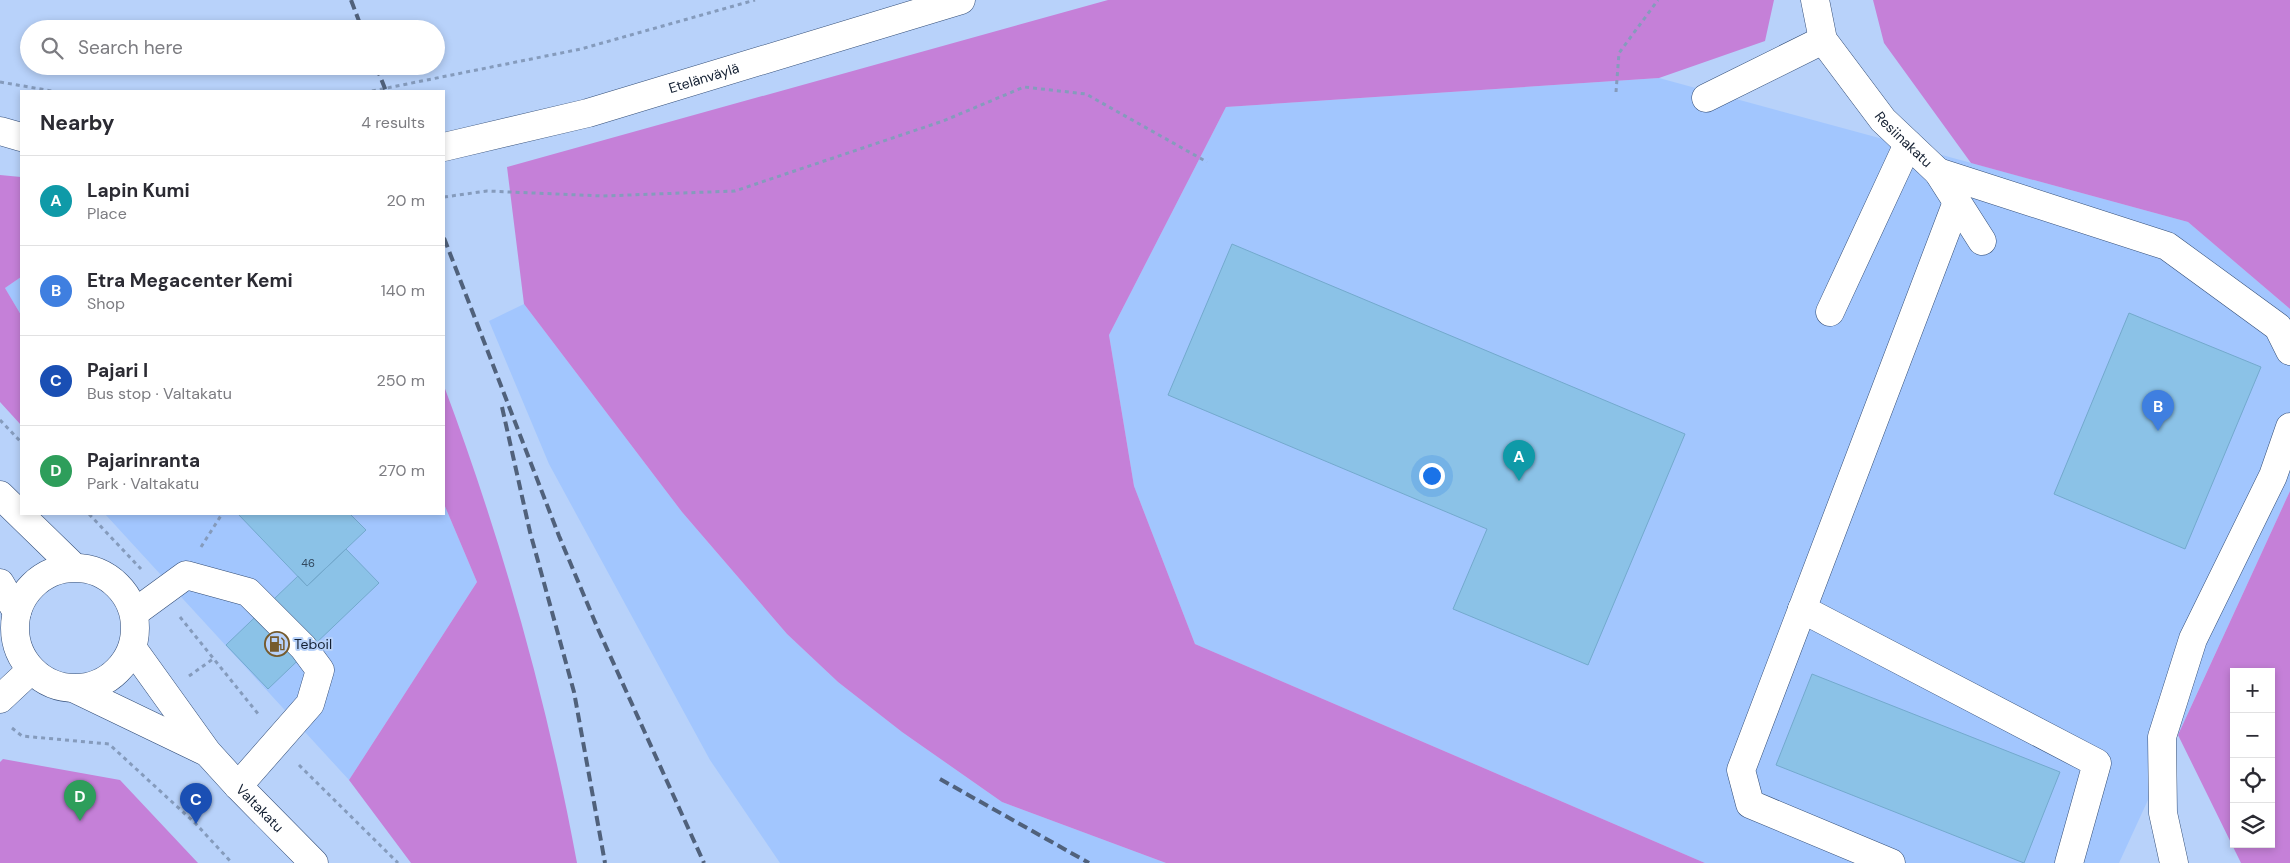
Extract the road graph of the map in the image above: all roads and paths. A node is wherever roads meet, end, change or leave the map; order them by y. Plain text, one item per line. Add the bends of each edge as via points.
1 (755, 0) edge
2 (961, 0) edge
3 (1658, 0) edge
4 (1815, 0) edge
5 (1823, 40) junction
6 (0, 82) edge
7 (46, 90) edge
8 (377, 90) edge
9 (1616, 92) dead end
10 (1706, 98) dead end
11 (0, 131) edge
12 (20, 137) edge
13 (20, 144) edge
14 (1908, 144) junction
15 (0, 145) edge
16 (445, 147) edge
17 (1207, 162) dead end
18 (1938, 172) junction
19 (445, 196) edge
20 (1957, 202) junction
21 (1982, 241) dead end
22 (1830, 312) dead end
23 (2290, 351) edge
24 (0, 420) edge
25 (2290, 427) edge
26 (20, 441) edge
27 (0, 495) edge
28 (20, 514) edge
29 (21, 515) edge
30 (90, 515) edge
31 (221, 515) edge
32 (74, 567) junction
33 (186, 575) junction
34 (0, 583) edge
35 (161, 593) junction
36 (1802, 609) junction
37 (17, 612) junction
38 (134, 613) junction
39 (133, 649) junction
40 (31, 670) junction
41 (77, 690) junction
42 (0, 699) edge
43 (22, 736) dead end
44 (278, 740) junction
45 (207, 752) junction
46 (238, 786) junction
47 (232, 863) edge
48 (314, 863) edge
49 (398, 863) edge
50 (1891, 863) edge
51 (2069, 863) edge
52 (2174, 863) edge

1 - 8 path via 581,49
2 - 16 main road, Etelänväylä via 588,113
3 - 9 path via 1619,53
4 - 5 main road, Resiinakatu
5 - 10 main road
5 - 14 main road, Resiinakatu via 1883,120
6 - 7 path
11 - 12 main road
13 - 15 main road
14 - 18 main road, Resiinakatu
14 - 22 main road
17 - 19 path via 1086,94 1024,88 944,121 735,191 603,196 487,191
18 - 20 main road, Resiinakatu
18 - 23 main road via 2167,246 2278,327
20 - 21 main road, Resiinakatu
20 - 36 main road
24 - 26 path
25 - 52 main road via 2273,476 2193,639 2162,737 2163,813
27 - 28 main road
29 - 32 main road
30 - 35 path
31 - 33 path
32 - 37 main road via 49,574 28,589
32 - 38 main road via 94,570 112,580 126,594
33 - 35 main road
33 - 44 main road via 248,592 303,647 320,670 310,704
34 - 37 main road
35 - 38 main road
35 - 44 path
36 - 50 main road via 1741,770 1750,804
36 - 51 main road via 2097,763
37 - 40 main road via 16,643
38 - 39 main road
39 - 41 main road via 111,678
39 - 45 main road, Valtakatu
40 - 41 main road via 52,684
40 - 42 main road
41 - 45 main road, Valtakatu
43 - 47 path via 109,744 196,824
44 - 46 main road
44 - 49 path
45 - 46 main road, Valtakatu
46 - 48 main road, Valtakatu

